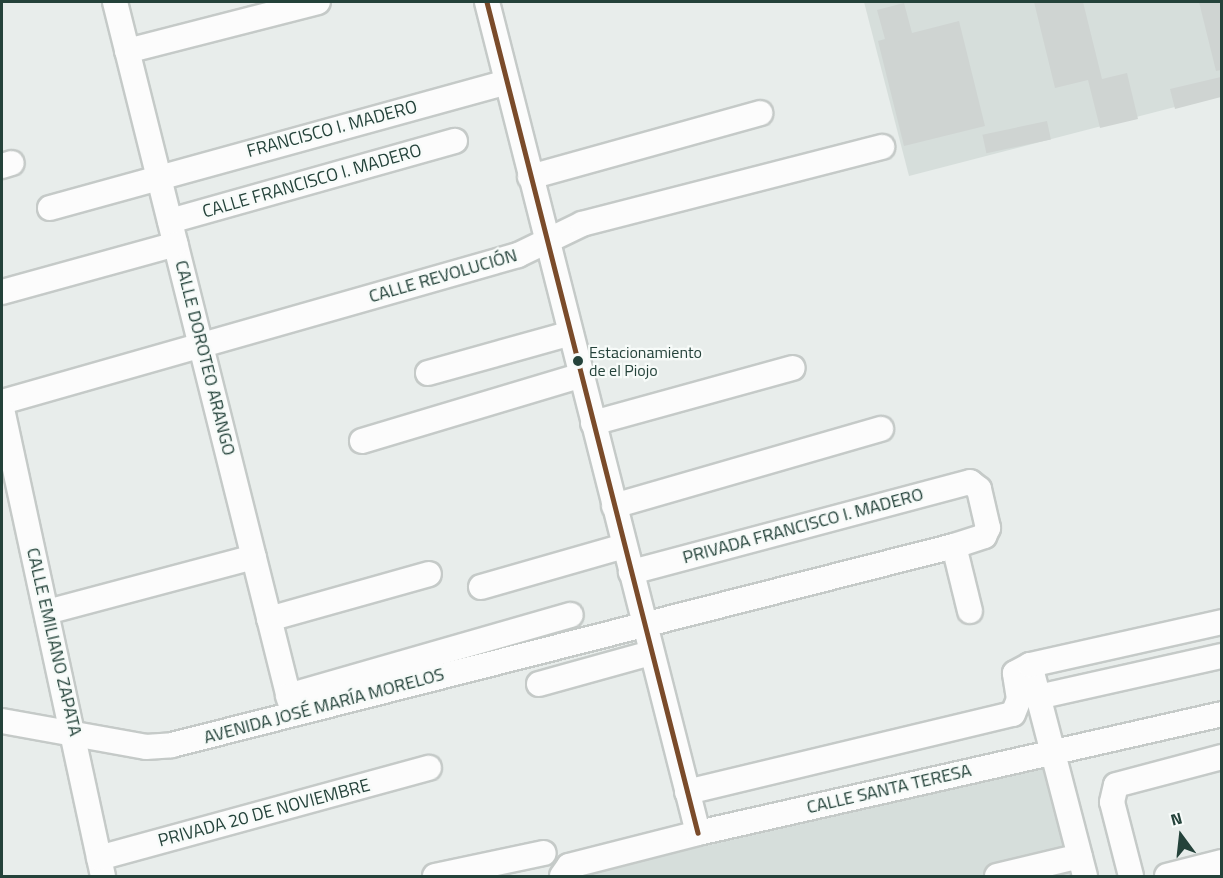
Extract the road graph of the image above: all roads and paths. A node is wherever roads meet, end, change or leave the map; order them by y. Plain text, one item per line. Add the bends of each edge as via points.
1 (115, 2) edge
2 (318, 2) edge
3 (487, 2) edge
4 (127, 51) junction
5 (506, 82) junction
6 (760, 113) dead end
7 (455, 141) dead end
8 (882, 147) dead end
9 (158, 177) junction
10 (530, 177) junction
11 (50, 208) dead end
12 (173, 233) junction
13 (547, 242) junction
14 (2, 292) edge
15 (571, 333) junction
16 (202, 347) junction
17 (793, 368) dead end
18 (428, 373) dead end
19 (582, 375) junction
20 (2, 402) edge
21 (2, 409) edge
22 (593, 423) junction
23 (881, 429) dead end
24 (362, 441) dead end
25 (976, 483) joint
26 (614, 506) junction
27 (624, 546) junction
28 (954, 546) junction
29 (254, 556) junction
30 (631, 572) junction
31 (429, 574) dead end
32 (481, 587) dead end
33 (970, 611) dead end
34 (47, 612) junction
35 (571, 615) dead end
36 (269, 619) junction
37 (1221, 622) edge
38 (644, 623) junction
39 (651, 653) junction
40 (1221, 656) edge
41 (1030, 665) junction
42 (539, 684) dead end
43 (1038, 697) junction
44 (290, 705) junction
45 (1221, 714) edge
46 (2, 721) edge
47 (75, 735) junction
48 (1052, 752) junction
49 (1221, 757) edge
50 (429, 768) dead end
51 (687, 792) junction
52 (698, 833) junction
53 (544, 853) dead end
54 (1221, 862) edge
55 (1083, 866) edge
56 (101, 867) edge
57 (435, 876) edge
58 (562, 876) edge
59 (997, 876) edge
60 (1131, 876) edge
61 (1167, 876) edge

1 - 4 street, CALLE DOROTEO ARANGO
2 - 4 street
3 - 5 street
4 - 9 street, CALLE DOROTEO ARANGO
5 - 9 street, FRANCISCO I. MADERO
5 - 10 street
6 - 10 street
7 - 12 street, CALLE FRANCISCO I. MADERO
8 - 13 street, CALLE REVOLUCIÓN via 582,224
9 - 11 street, FRANCISCO I. MADERO
9 - 12 street, CALLE DOROTEO ARANGO
10 - 13 street
12 - 14 street, CALLE FRANCISCO I. MADERO
12 - 16 street, CALLE DOROTEO ARANGO
13 - 15 street
13 - 16 street, CALLE REVOLUCIÓN via 518,255
15 - 18 street
15 - 19 street
16 - 20 street, CALLE REVOLUCIÓN
16 - 29 street, CALLE DOROTEO ARANGO
17 - 22 street
19 - 22 street
19 - 24 street
21 - 34 street, CALLE EMILIANO ZAPATA
22 - 26 street
23 - 26 street
25 - 28 street, AVENIDA JOSÉ MARÍA MORELOS via 988,533
25 - 30 street, PRIVADA FRANCISCO I. MADERO
26 - 27 street
27 - 30 street
27 - 32 street
28 - 33 street
28 - 38 street, AVENIDA JOSÉ MARÍA MORELOS
29 - 34 street
29 - 36 street, CALLE DOROTEO ARANGO
30 - 38 street
31 - 36 street
34 - 47 street, CALLE EMILIANO ZAPATA
35 - 44 street
36 - 44 street, CALLE DOROTEO ARANGO
37 - 41 street
38 - 39 street
38 - 44 street, AVENIDA JOSÉ MARÍA MORELOS
39 - 42 street
39 - 51 street
40 - 43 street
41 - 43 street
41 - 51 street via 1015,673 1020,699 1013,714
43 - 48 street
44 - 47 street, AVENIDA JOSÉ MARÍA MORELOS via 158,748
45 - 48 street, CALLE SANTA TERESA
46 - 47 street, AVENIDA JOSÉ MARÍA MORELOS
47 - 56 street, CALLE EMILIANO ZAPATA
48 - 52 street, CALLE SANTA TERESA
48 - 55 street
49 - 60 street via 1116,785 1112,802
50 - 56 street, PRIVADA 20 DE NOVIEMBRE
51 - 52 street
52 - 58 street, CALLE SANTA TERESA via 568,866
53 - 57 street
54 - 61 street
55 - 59 street

